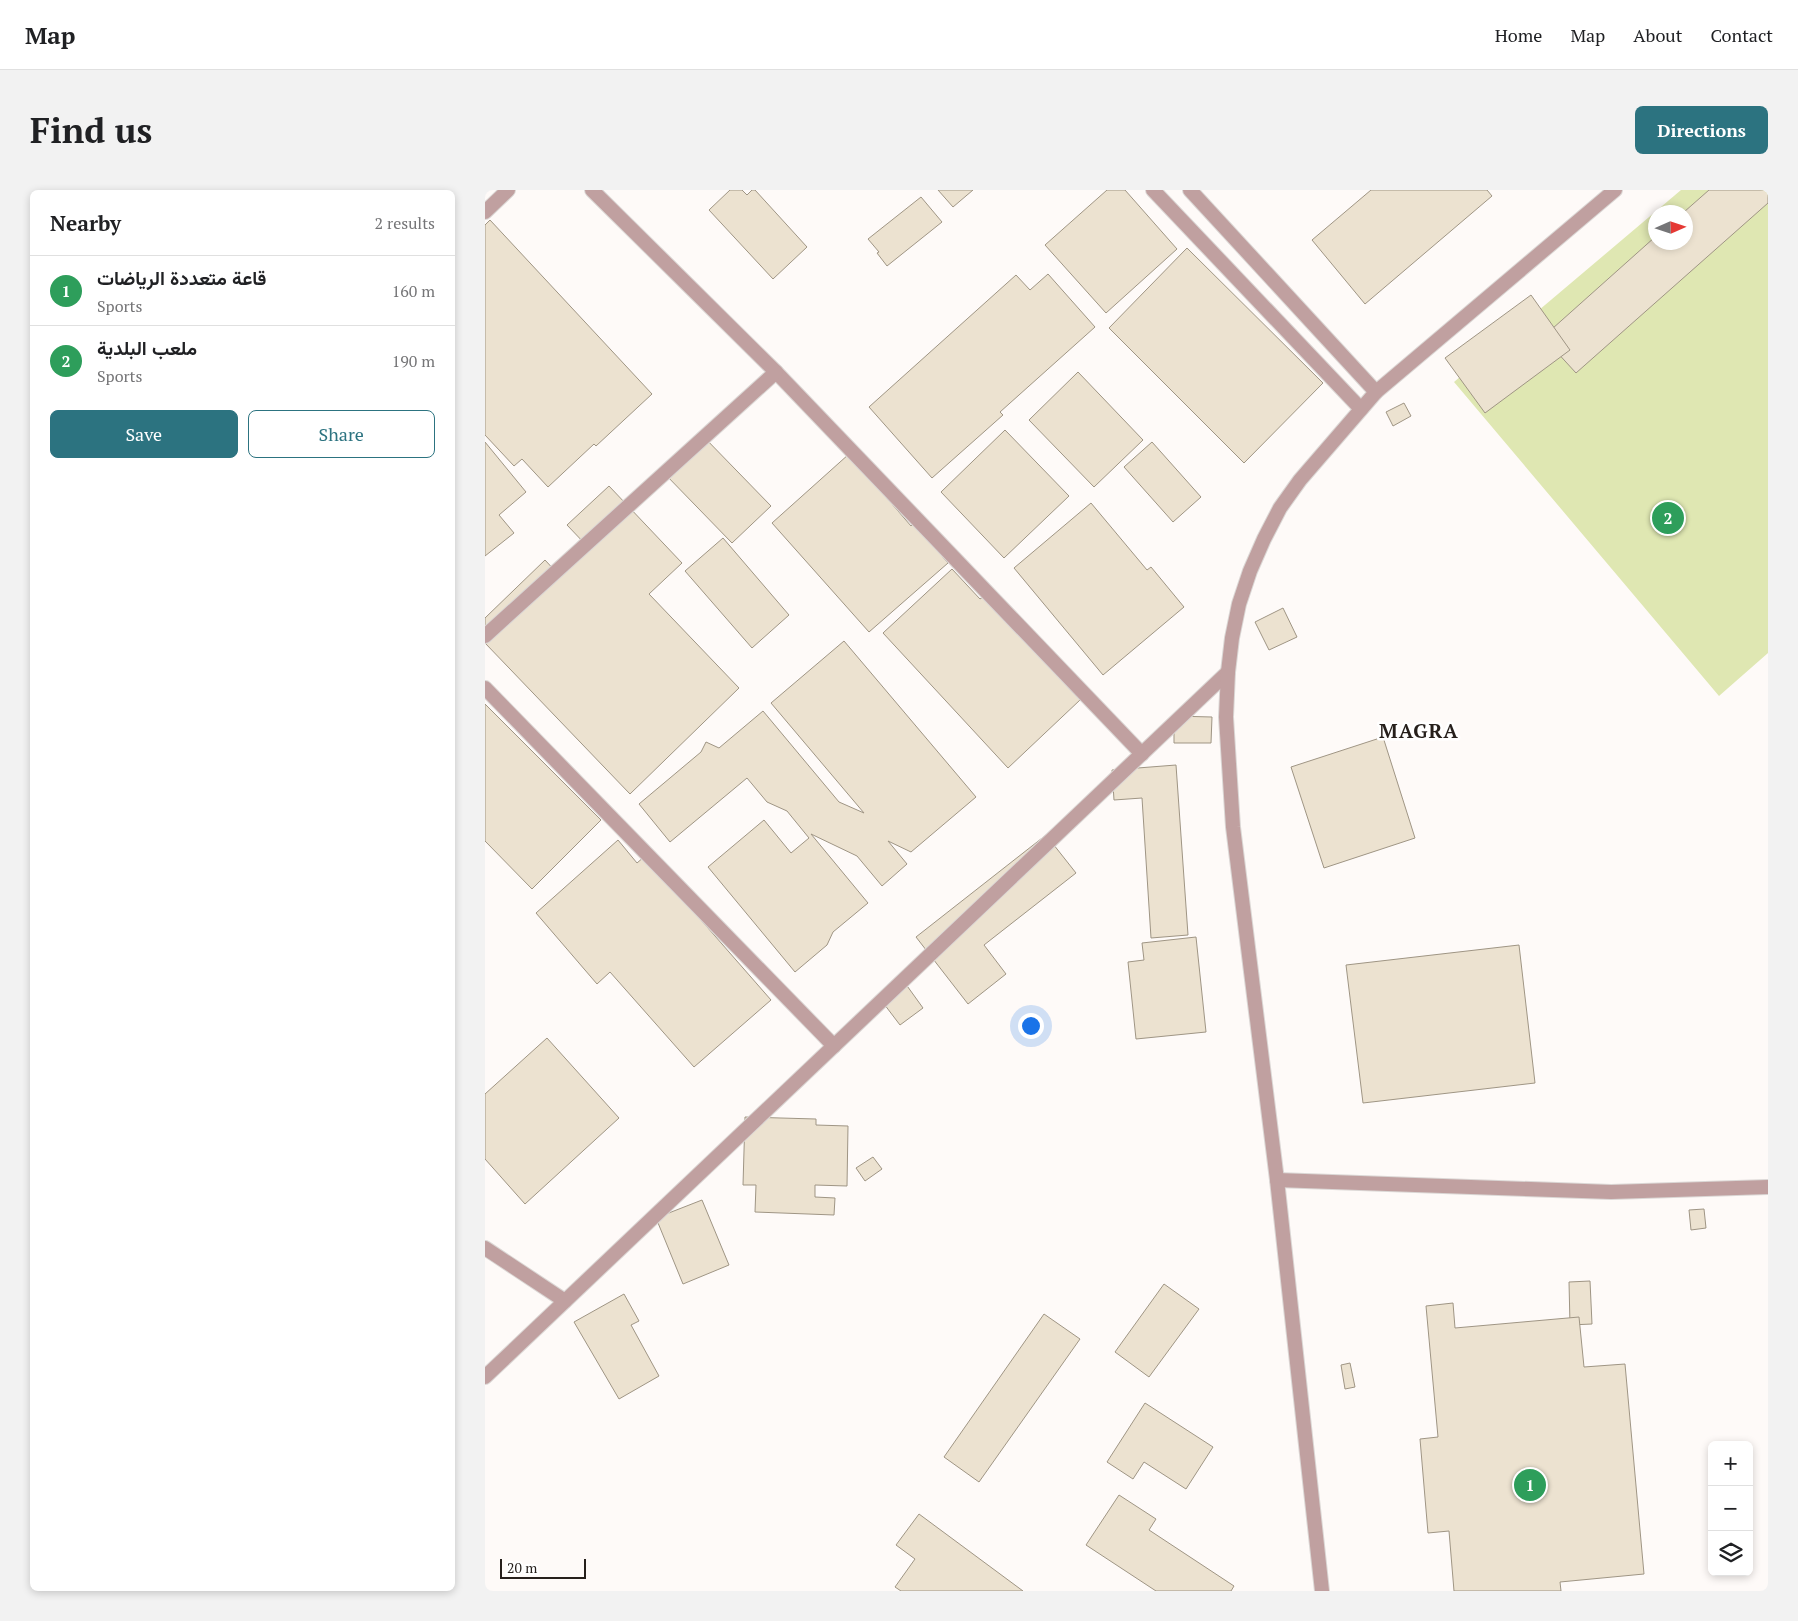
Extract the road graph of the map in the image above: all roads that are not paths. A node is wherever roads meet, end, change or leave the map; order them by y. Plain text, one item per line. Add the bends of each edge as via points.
1 (508, 190) edge
2 (592, 190) edge
3 (1153, 190) edge
4 (1190, 190) edge
5 (1615, 190) edge
6 (485, 212) edge
7 (776, 372) junction
8 (1376, 392) junction
9 (1361, 409) junction
10 (485, 636) edge
11 (1228, 672) junction
12 (485, 688) edge
13 (1142, 754) junction
14 (834, 1046) junction
15 (1277, 1180) junction
16 (1768, 1187) edge
17 (485, 1248) edge
18 (565, 1301) junction
19 (485, 1377) edge
20 (1321, 1591) edge

1 - 6 street
2 - 7 street
3 - 9 street
4 - 8 street
5 - 8 street
7 - 10 street
7 - 13 street
8 - 9 street
9 - 11 street via 1300,480 1264,539 1239,604
11 - 13 street
11 - 15 street via 1226,717 1233,827
12 - 14 street
13 - 14 street
14 - 18 street
15 - 16 street via 1611,1192
15 - 20 street
17 - 18 street
18 - 19 street

